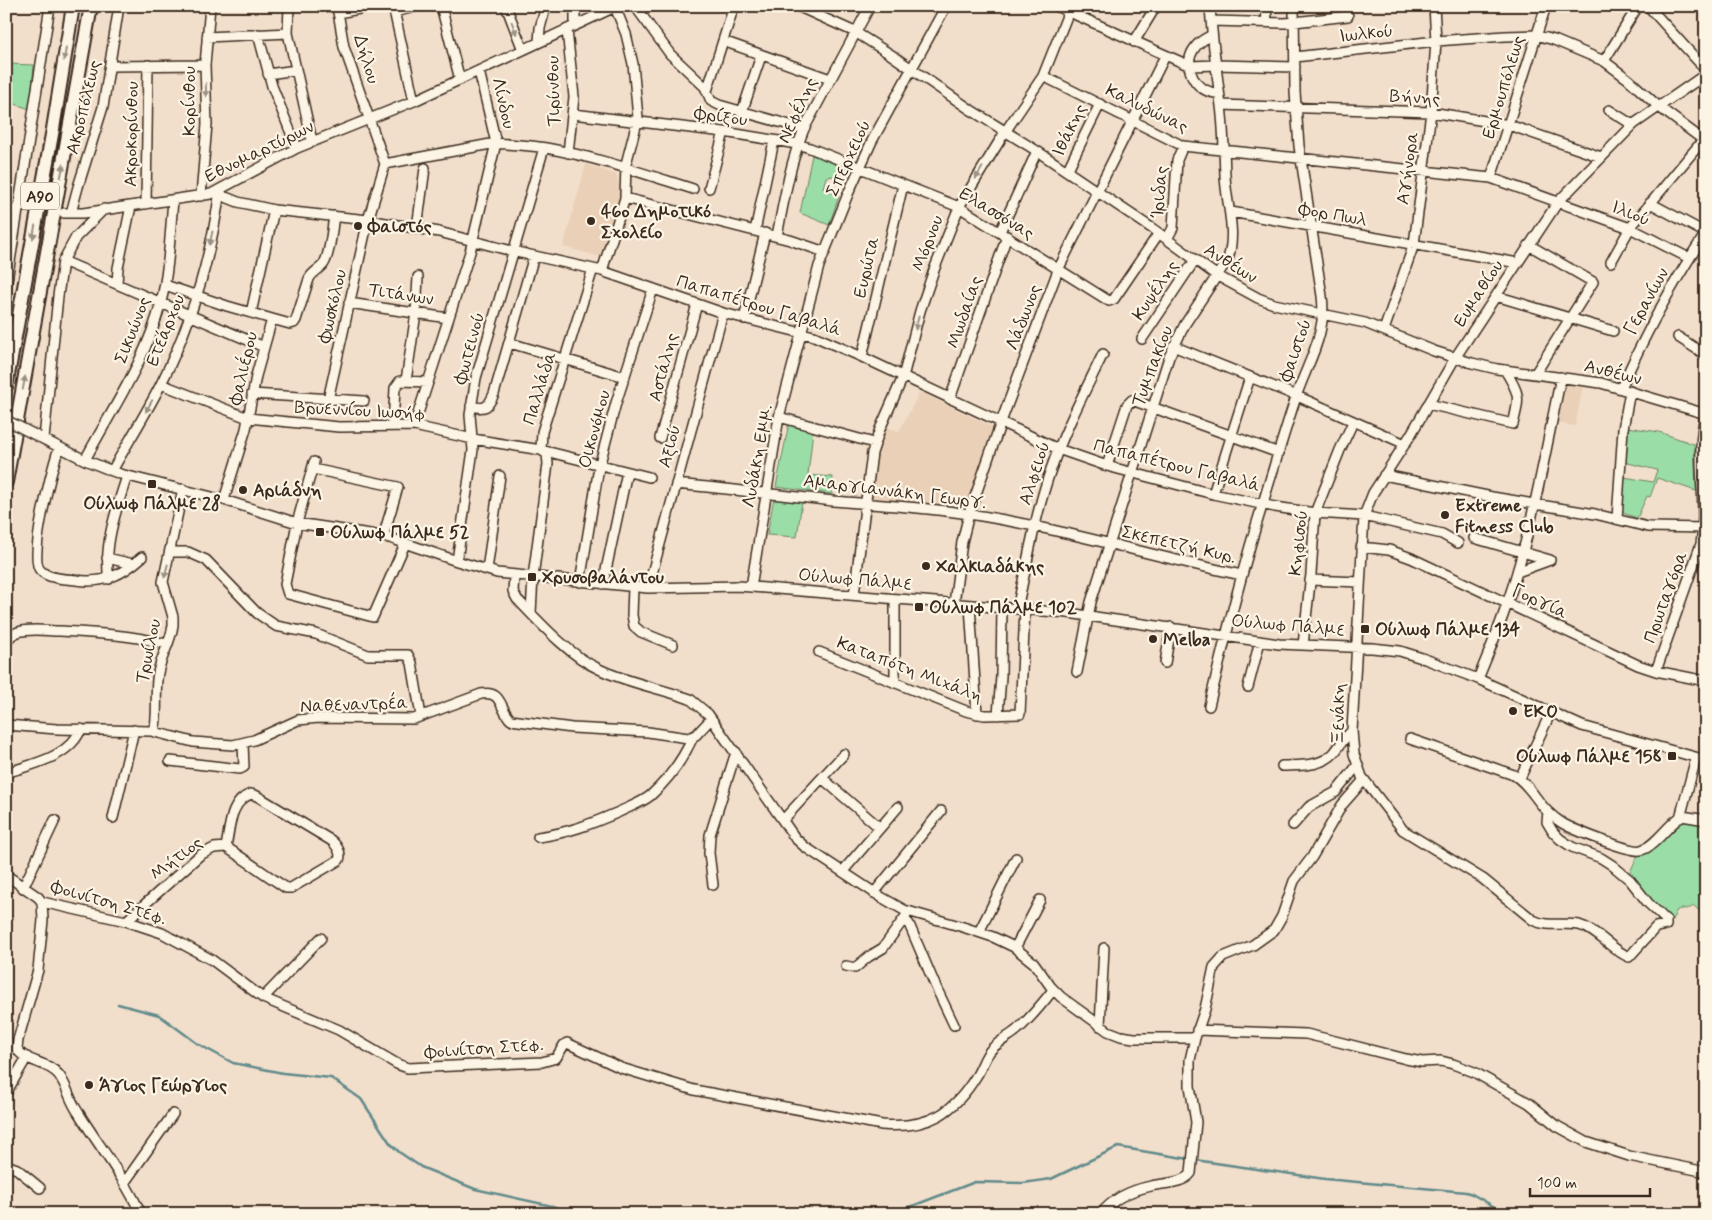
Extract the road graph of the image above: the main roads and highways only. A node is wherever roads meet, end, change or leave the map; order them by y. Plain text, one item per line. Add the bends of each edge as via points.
1 (73, 6) edge
2 (91, 6) edge
3 (6, 386) edge
4 (6, 482) edge

1 -> 3 highway, Α90
4 -> 2 highway, Α90

